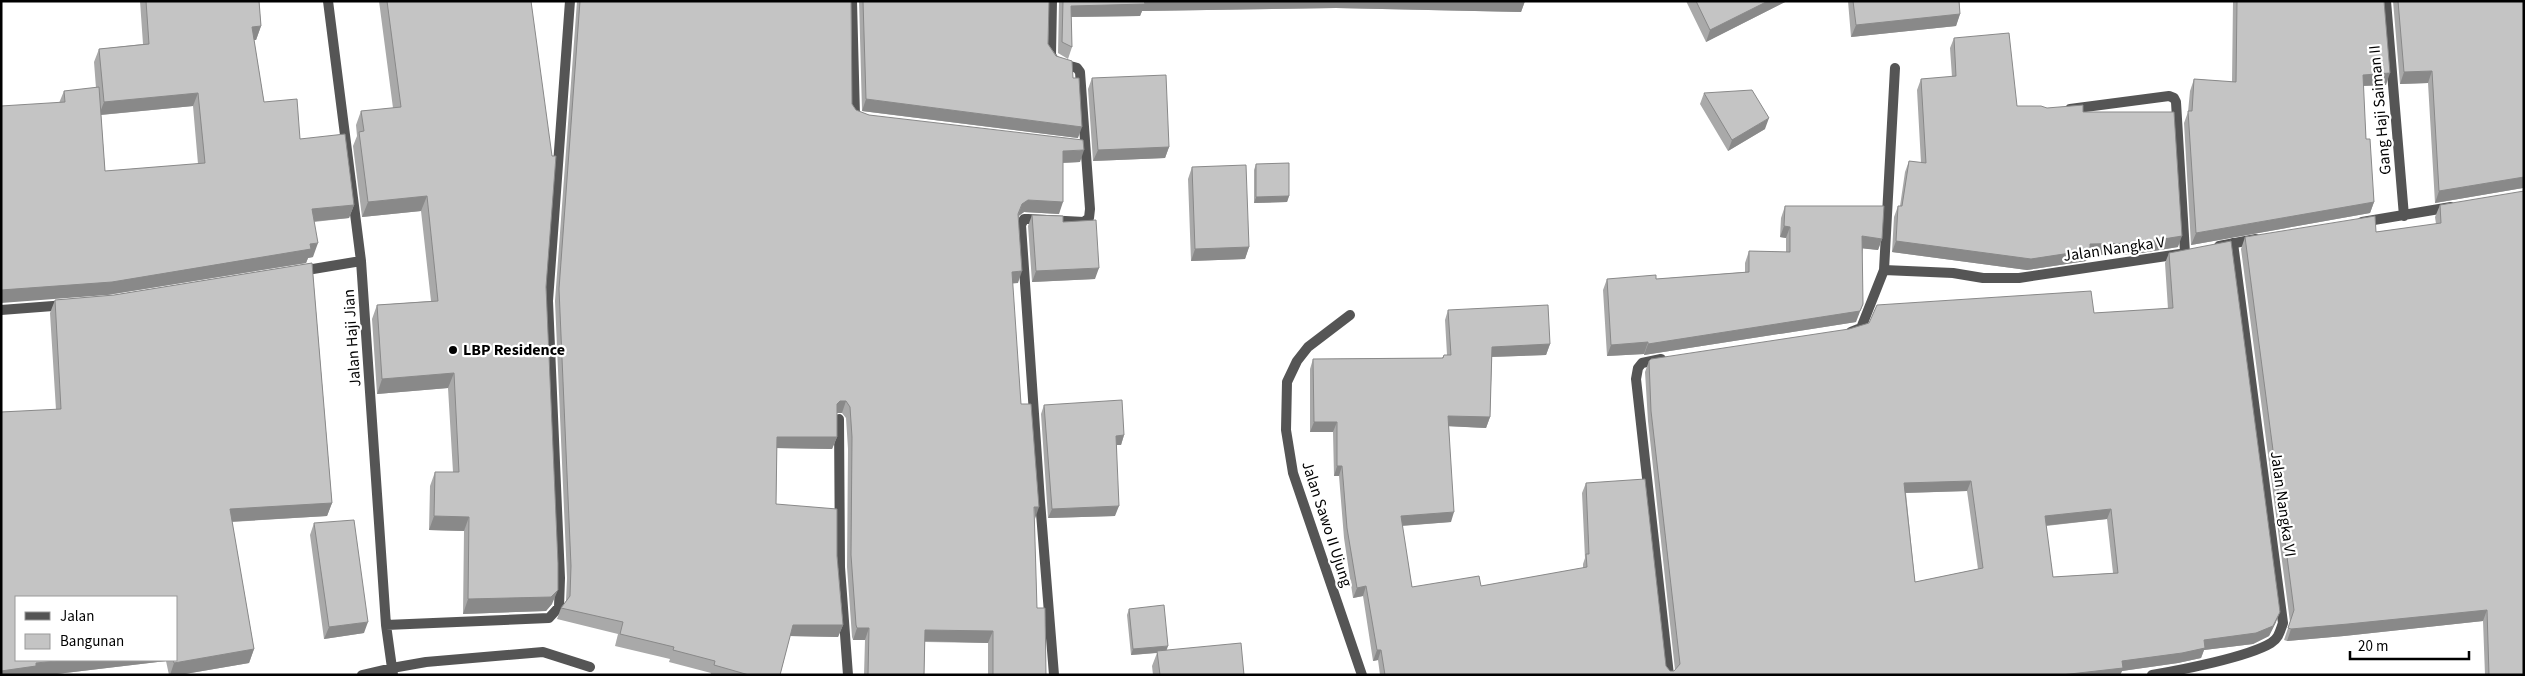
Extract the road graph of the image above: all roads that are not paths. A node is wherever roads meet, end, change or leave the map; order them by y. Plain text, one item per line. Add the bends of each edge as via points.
1 (328, 1) edge
2 (570, 1) edge
3 (852, 1) edge
4 (1052, 1) edge
5 (2386, 1) edge
6 (1895, 68) dead end
7 (2062, 110) edge
8 (866, 120) edge
9 (2459, 206) edge
10 (2404, 216) junction
11 (2347, 225) edge
12 (2271, 237) edge
13 (2233, 243) junction
14 (2195, 251) junction
15 (361, 261) junction
16 (1884, 270) junction
17 (293, 272) edge
18 (79, 304) edge
19 (1, 310) edge
20 (1350, 315) dead end
21 (1843, 333) edge
22 (1668, 358) edge
23 (839, 419) edge
24 (386, 626) junction
25 (590, 668) dead end
26 (392, 671) edge
27 (362, 675) edge
28 (848, 675) edge
29 (1054, 675) edge
30 (1362, 675) edge
31 (1669, 675) edge
32 (2152, 675) edge

1 - 15 street, Jalan Haji Jian
2 - 24 street via 548,301 559,606 549,618
3 - 8 street via 855,116
4 - 29 street via 1051,55 1060,65 1077,68 1080,72 1080,146 1090,209 1089,218 1084,222 1028,218 1021,225
5 - 10 street, Gang Haji Saiman II
6 - 16 street
7 - 14 street via 2169,96 2174,98
9 - 10 street
10 - 11 street
12 - 13 street, Jalan Nangka V
13 - 14 street, Jalan Nangka V
13 - 32 street, Jalan Nangka VI via 2283,624 2279,635 2271,642 2245,652
14 - 16 street, Jalan Nangka V via 2019,278
15 - 17 street
15 - 24 street, Jalan Haji Jian
16 - 21 street via 1861,328
18 - 19 street
20 - 30 street, Jalan Sawo II Ujung via 1308,347 1297,361 1287,382 1286,430 1293,473
22 - 31 street via 1642,364 1636,379
23 - 28 street via 840,568
24 - 26 street, Jalan Haji Jian
25 - 26 street via 542,652 426,662
26 - 27 street

